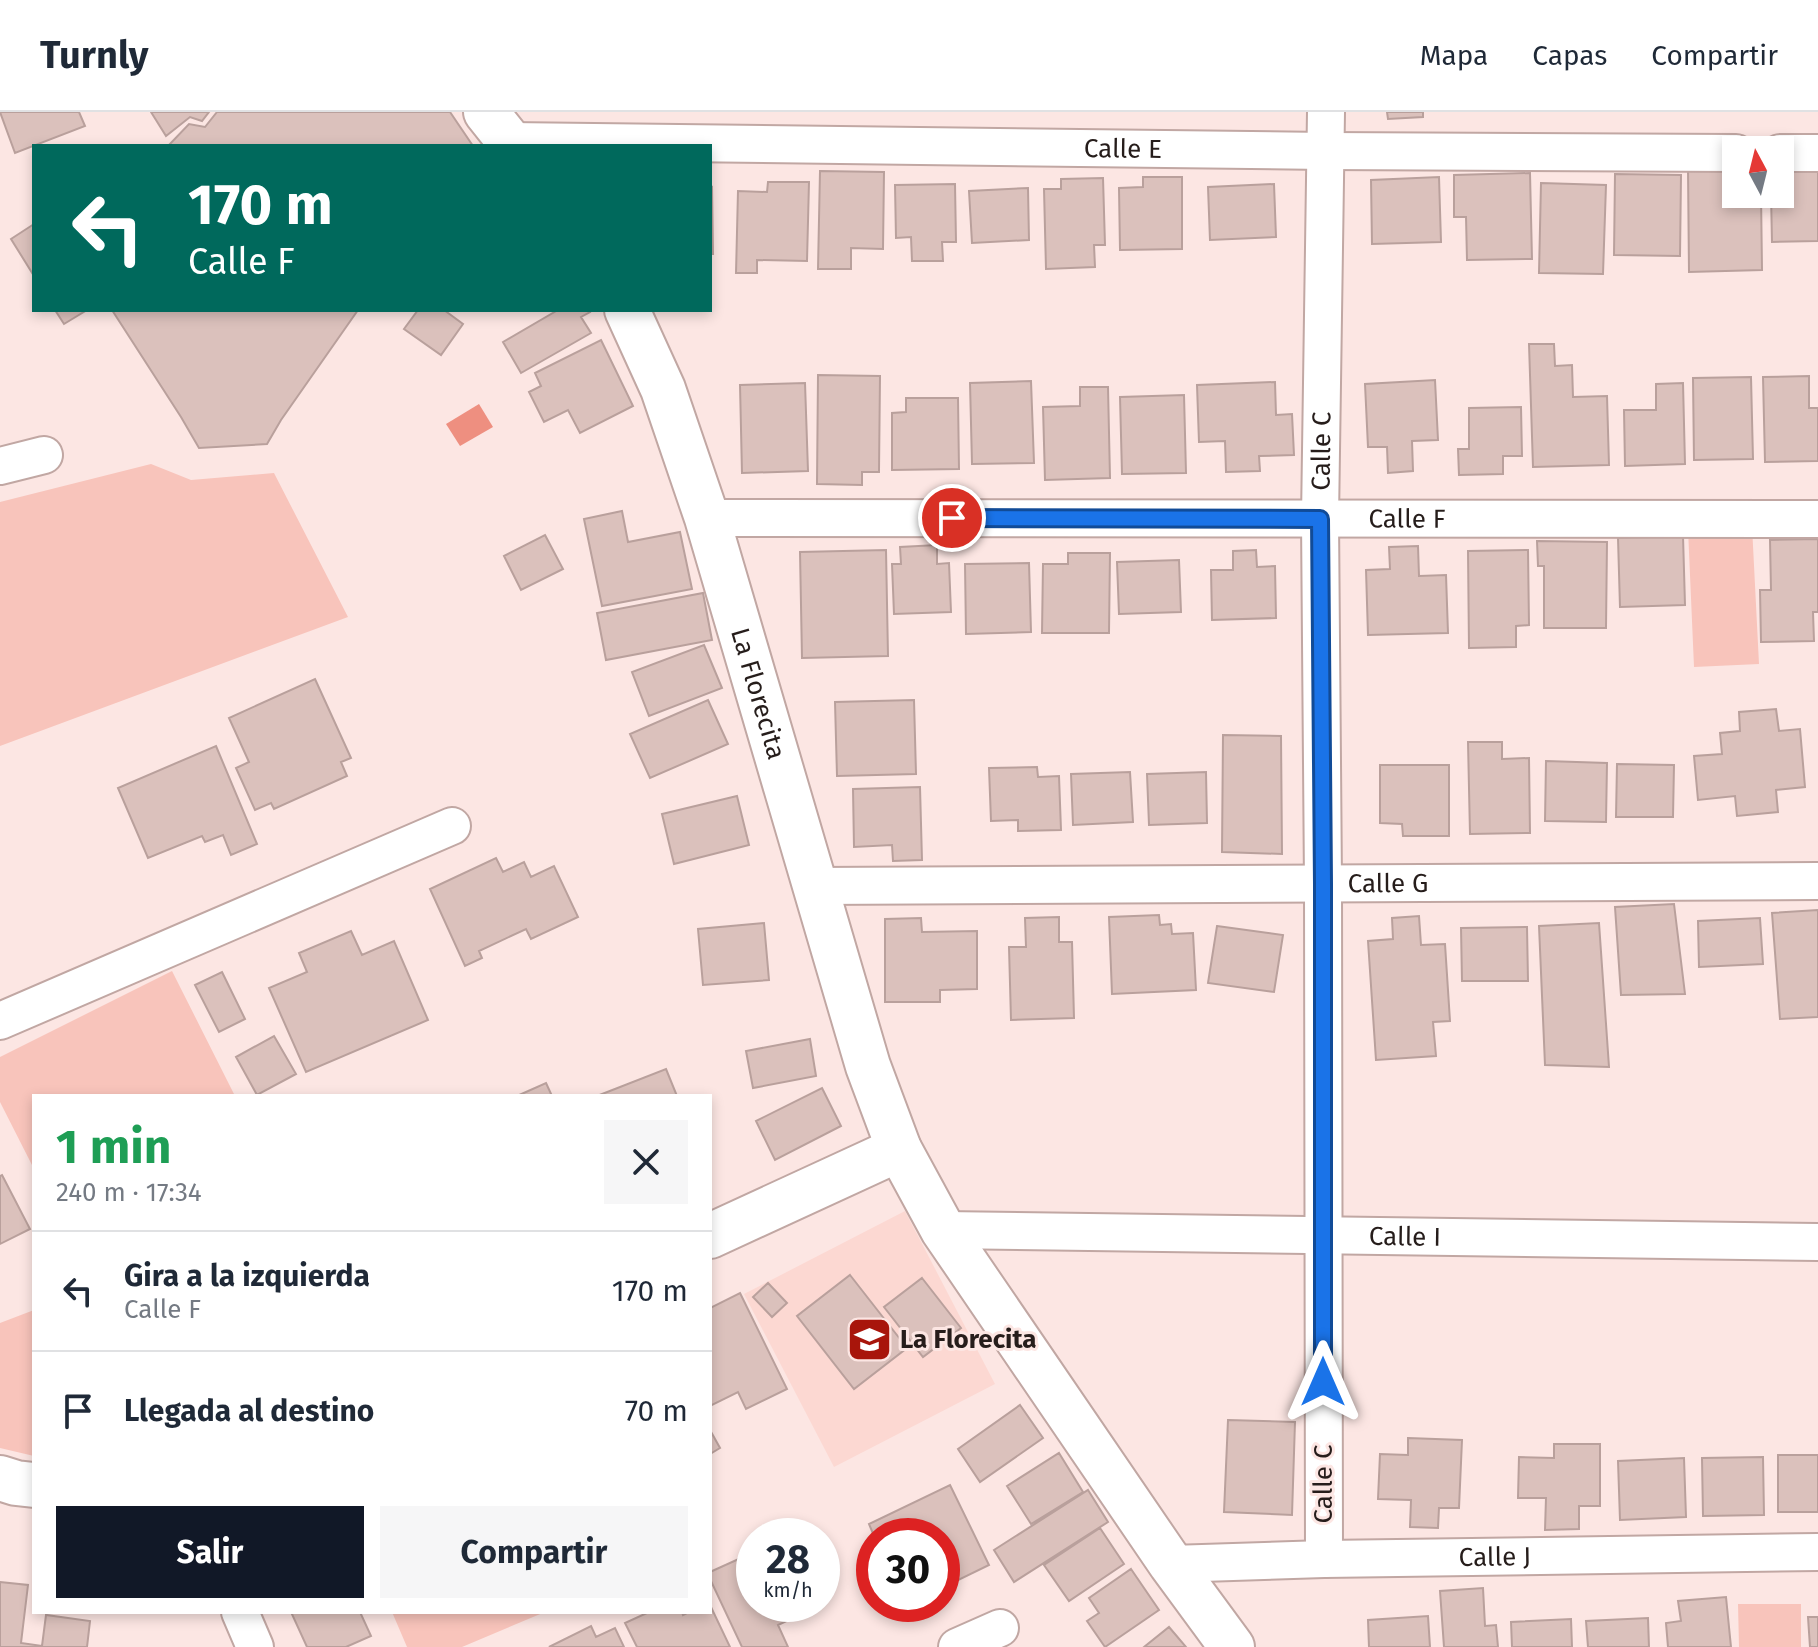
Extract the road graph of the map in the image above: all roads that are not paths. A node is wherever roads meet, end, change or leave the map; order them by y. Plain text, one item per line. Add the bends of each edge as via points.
1 (1326, 112) edge
2 (503, 133) edge
3 (1326, 151) junction
4 (1722, 153) edge
5 (1794, 153) edge
6 (1818, 153) edge
7 (628, 312) edge
8 (44, 455) dead end
9 (0, 466) edge
10 (707, 518) junction
11 (1320, 519) junction
12 (1818, 519) edge
13 (452, 826) dead end
14 (1818, 881) edge
15 (1323, 884) junction
16 (814, 886) junction
17 (0, 1021) edge
18 (899, 1149) junction
19 (943, 1230) junction
20 (712, 1235) edge
21 (1322, 1235) junction
22 (1818, 1242) edge
23 (0, 1478) edge
24 (32, 1485) edge
25 (1818, 1552) edge
26 (1324, 1559) junction
27 (1171, 1564) junction
28 (241, 1614) edge
29 (1000, 1628) dead end
30 (255, 1647) edge
31 (957, 1647) edge
32 (1232, 1647) edge

1 - 3 street, Calle C
2 - 3 street, Calle E
3 - 4 street, Calle E
3 - 11 street, Calle C
5 - 6 street
7 - 10 main road, La Florecita via 663,389
8 - 9 street
10 - 11 street, Calle F
10 - 16 main road, La Florecita
11 - 12 street, Calle F
11 - 15 street, Calle C
13 - 17 street
14 - 15 street, Calle G
15 - 16 street, Calle G
15 - 21 street, Calle C
16 - 18 main road, La Florecita
18 - 19 main road, La Florecita
18 - 20 main road
19 - 21 street, Calle I
19 - 27 main road, La Florecita
21 - 22 street, Calle I
21 - 26 street, Calle C
23 - 24 main road
25 - 26 street, Calle J
26 - 27 street, Calle J
27 - 32 main road, La Florecita
28 - 30 street
29 - 31 street

